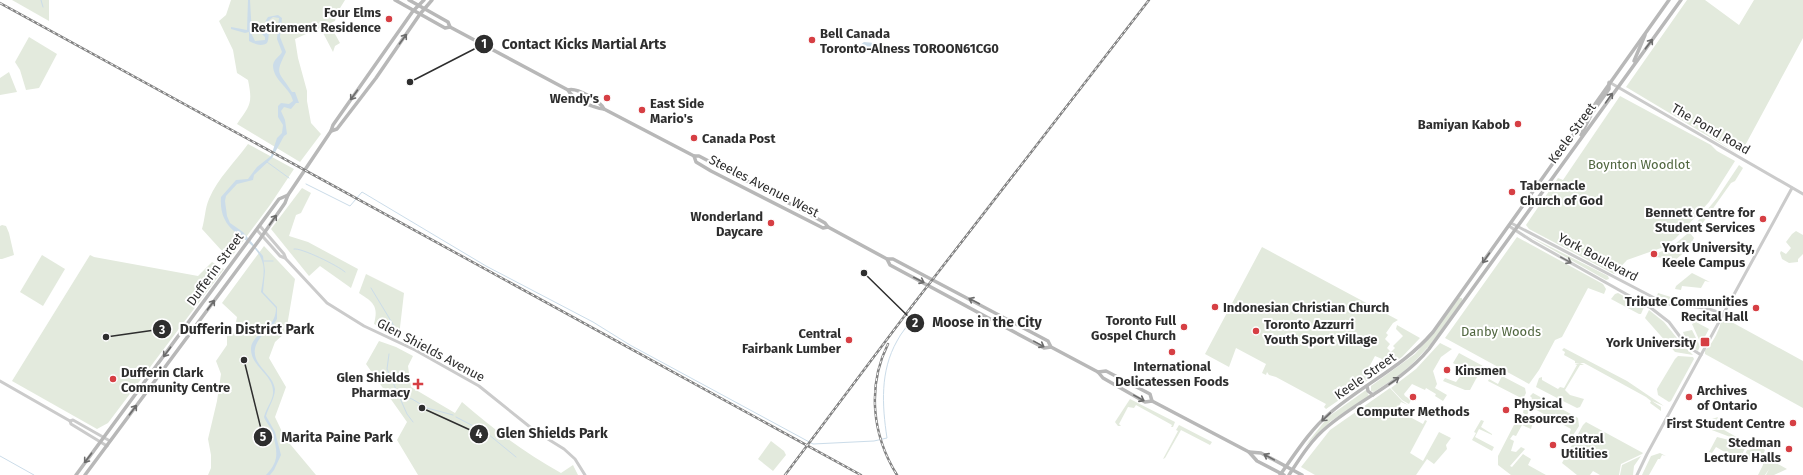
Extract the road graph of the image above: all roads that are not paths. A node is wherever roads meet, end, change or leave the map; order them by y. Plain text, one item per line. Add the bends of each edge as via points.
1 (395, 0) edge
2 (408, 0) edge
3 (424, 0) edge
4 (432, 0) edge
5 (1669, 0) edge
6 (1681, 0) edge
7 (418, 6) junction
8 (424, 9) junction
9 (413, 11) junction
10 (420, 14) junction
11 (450, 27) junction
12 (1647, 30) junction
13 (1609, 82) junction
14 (1617, 87) junction
15 (568, 90) junction
16 (604, 109) junction
17 (331, 132) junction
18 (1576, 145) junction
19 (694, 156) junction
20 (715, 164) junction
21 (712, 171) junction
22 (1792, 188) junction
23 (288, 194) junction
24 (1803, 194) edge
25 (1510, 224) junction
26 (260, 226) junction
27 (1517, 226) junction
28 (828, 227) junction
29 (257, 230) junction
30 (1514, 230) junction
31 (265, 232) junction
32 (262, 236) junction
33 (286, 259) junction
34 (887, 259) junction
35 (1460, 294) junction
36 (1466, 298) junction
37 (1723, 315) junction
38 (1051, 347) junction
39 (1701, 355) junction
40 (1098, 372) junction
41 (0, 381) edge
42 (1367, 386) junction
43 (1373, 395) junction
44 (1152, 401) junction
45 (70, 420) junction
46 (104, 437) junction
47 (110, 441) junction
48 (101, 442) junction
49 (107, 446) junction
50 (1249, 452) junction
51 (1286, 466) junction
52 (1292, 470) junction
53 (76, 475) edge
54 (85, 475) edge
55 (585, 475) edge
56 (1282, 475) edge
57 (1288, 475) edge
58 (1302, 475) edge
59 (1637, 475) edge

1 - 9 main road, Steeles Avenue West
2 - 7 main road, Steeles Avenue West
3 - 7 main road, Dufferin Street
4 - 8 main road, Dufferin Street
5 - 12 main road, Keele Street
14 -> 6 main road, Keele Street
7 - 8 main road, Steeles Avenue West
7 - 9 main road, Dufferin Street
8 - 10 main road, Dufferin Street
8 - 11 main road, Steeles Avenue West via 448,22
9 - 10 main road, Steeles Avenue West
9 -> 17 main road, Dufferin Street via 333,124
10 - 11 main road, Steeles Avenue West via 445,28
17 -> 10 main road, Dufferin Street via 337,129 376,78
11 - 15 main road, Steeles Avenue West
12 - 13 main road, Keele Street
12 - 14 main road via 1635,59
13 - 14 street, The Pond Road
13 - 18 main road via 1609,89 1592,113
13 - 25 main road, Keele Street
18 -> 14 main road, Keele Street
14 - 22 street, The Pond Road
15 - 16 main road, Steeles Avenue West via 577,98 598,109
15 - 16 main road, Steeles Avenue West via 575,89 601,103
16 - 19 main road, Steeles Avenue West
17 - 23 main road, Dufferin Street
18 - 27 main road, Keele Street
19 - 20 main road, Steeles Avenue West
19 - 21 main road, Steeles Avenue West via 696,162
20 - 21 main road
20 - 28 main road, Steeles Avenue West via 804,211
21 - 28 main road, Steeles Avenue West via 823,228
22 - 24 street, The Pond Road
22 - 37 street
23 - 26 main road, Dufferin Street via 279,199
31 -> 23 main road, Dufferin Street via 285,204
25 - 27 street, York Boulevard
25 - 30 street, York Boulevard
25 -> 35 main road, Keele Street
26 - 29 main road, Dufferin Street
26 - 31 street, Glen Shields Avenue
27 - 30 main road, Keele Street
27 - 37 street, York Boulevard via 1664,303 1702,307
28 - 34 main road, Steeles Avenue West
29 - 32 street, Glen Shields Avenue
29 -> 46 main road, Dufferin Street
30 - 36 main road, Keele Street
30 -> 39 street, York Boulevard via 1651,308 1669,322 1687,346
31 - 32 main road, Dufferin Street
31 - 33 street, Glen Shields Avenue
32 - 33 street, Glen Shields Avenue
47 -> 32 main road, Dufferin Street
33 - 55 street, Glen Shields Avenue via 327,304 479,386 576,459
38 -> 34 main road, Steeles Avenue West via 1048,341 905,265
34 -> 38 main road, Steeles Avenue West via 890,265 1044,348
35 - 36 main road
35 - 42 main road, Keele Street via 1433,332 1416,350
43 -> 36 main road, Keele Street via 1402,376 1424,355
37 - 39 street
38 - 40 main road, Steeles Avenue West
39 - 59 street
40 -> 44 main road, Steeles Avenue West via 1103,378 1146,402
40 - 44 main road, Steeles Avenue West via 1106,371 1150,394
41 - 45 street
42 - 43 main road
42 -> 51 main road, Keele Street via 1325,417
43 - 52 main road, Keele Street via 1326,428
44 - 50 main road, Steeles Avenue West
45 - 46 street
45 - 48 street via 71,424
46 - 47 street
46 - 48 main road, Dufferin Street
47 - 49 main road, Dufferin Street
48 - 49 street
48 -> 53 main road, Dufferin Street
49 - 54 main road, Dufferin Street
51 -> 50 main road, Steeles Avenue West via 1261,453
50 - 56 main road, Steeles Avenue West via 1257,461
51 - 52 main road, Steeles Avenue West
51 - 56 main road, Keele Street
52 - 57 main road, Keele Street
52 - 58 main road, Steeles Avenue West

